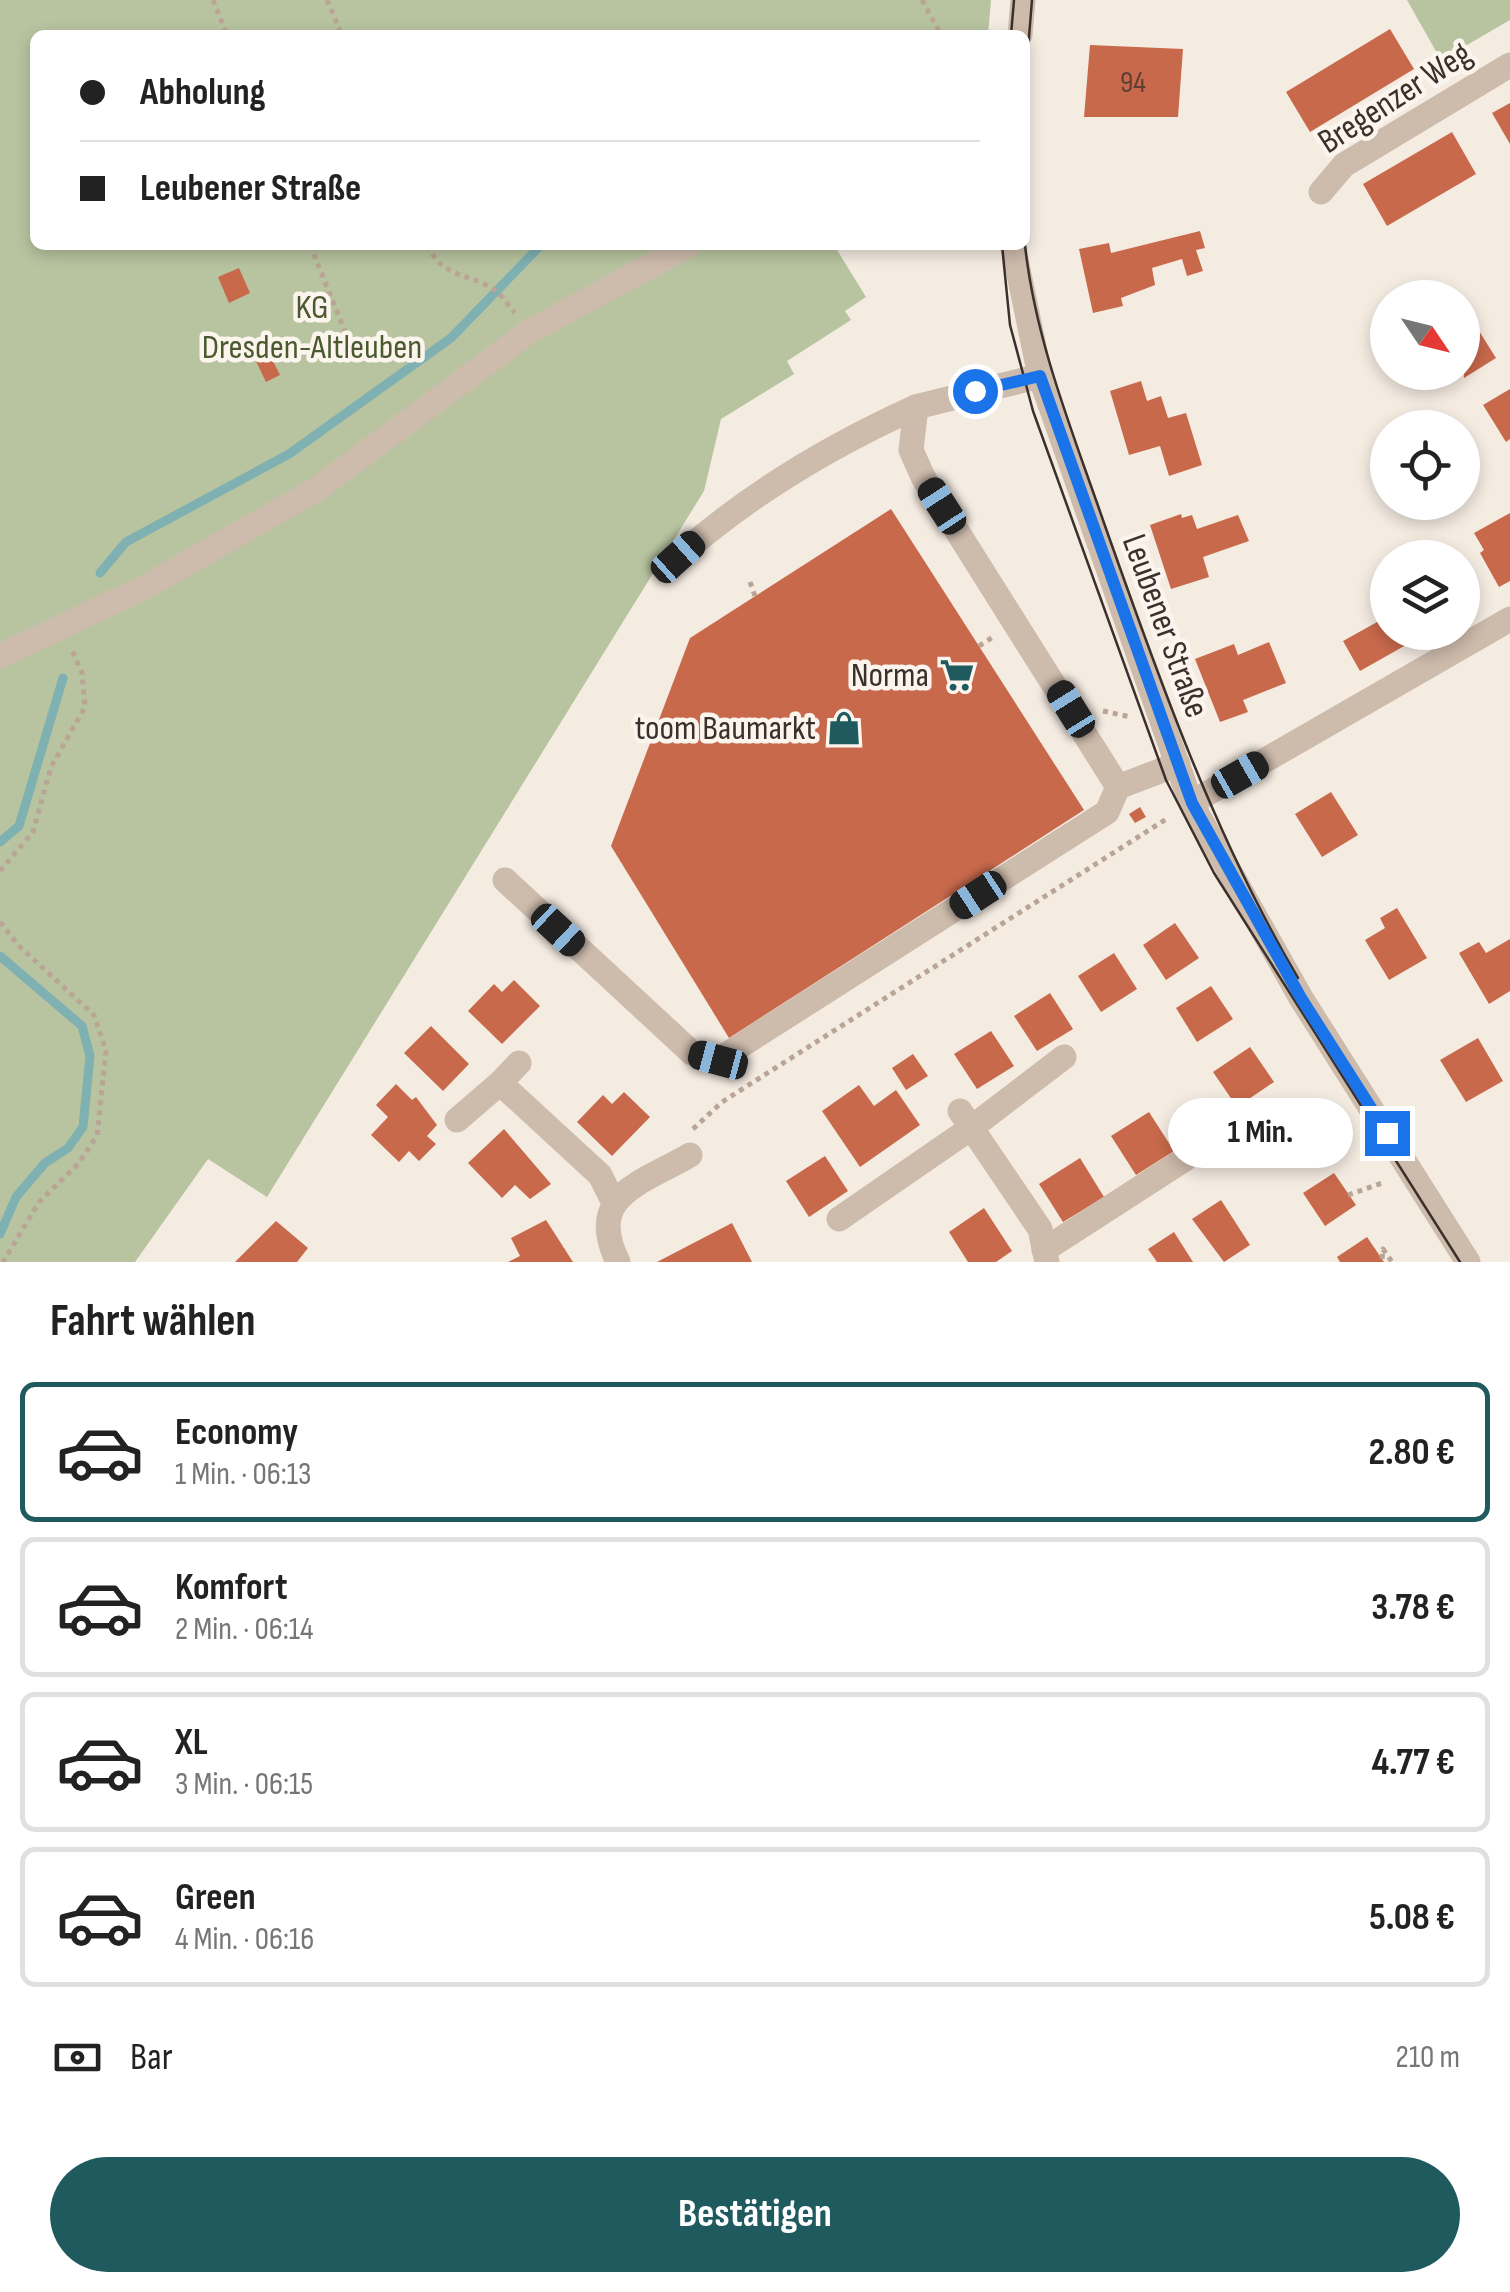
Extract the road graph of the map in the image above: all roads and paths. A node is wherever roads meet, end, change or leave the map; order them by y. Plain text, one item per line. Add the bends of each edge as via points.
1 (212, 0) edge
2 (327, 0) edge
3 (922, 0) edge
4 (1023, 0) edge
5 (224, 30) edge
6 (340, 30) edge
7 (938, 30) edge
8 (1020, 30) edge
9 (1510, 65) edge
10 (1320, 192) dead end
11 (312, 250) edge
12 (433, 250) edge
13 (680, 250) edge
14 (1014, 250) edge
15 (530, 331) junction
16 (350, 346) dead end
17 (1040, 376) junction
18 (916, 407) junction
19 (678, 557) dead end
20 (750, 582) dead end
21 (755, 596) dead end
22 (1510, 619) edge
23 (61, 627) junction
24 (0, 656) edge
25 (1178, 764) junction
26 (1118, 787) junction
27 (1192, 803) junction
28 (0, 871) edge
29 (505, 880) dead end
30 (0, 922) edge
31 (1064, 1058) dead end
32 (519, 1062) dead end
33 (500, 1083) junction
34 (456, 1120) dead end
35 (966, 1120) junction
36 (690, 1155) joint
37 (1185, 1159) dead end
38 (1382, 1184) dead end
39 (1348, 1195) dead end
40 (613, 1201) junction
41 (839, 1219) dead end
42 (1046, 1256) edge
43 (1382, 1259) dead end
44 (1463, 1260) edge
45 (3, 1262) edge
46 (618, 1262) edge
47 (1392, 1262) edge

1 - 5 path
2 - 6 path
3 - 7 path
4 - 8 street
9 - 10 street, Bregenzer Weg via 1344,164
11 - 16 path
12 - 15 path via 458,278 498,294
13 - 15 street
14 - 17 street, Leubener Straße
15 - 23 street via 317,489 145,588
17 - 18 street
17 - 25 street, Leubener Straße
18 - 19 street via 716,524
18 - 26 street via 912,450 923,477
20 - 21 path
22 - 27 street
23 - 24 street
23 - 28 path via 82,673 86,707 51,768 34,832
25 - 26 street
25 - 27 street, Leubener Straße
26 - 29 street via 1108,812 718,1060 692,1053
27 - 36 path via 722,1102 686,1138
27 - 44 street, Leubener Straße via 1301,998
30 - 45 path via 94,1015 106,1051 96,1136 39,1202
31 - 35 street
32 - 33 street
33 - 34 street
33 - 40 street via 600,1175
35 - 41 street
35 - 42 street via 1040,1229
36 - 40 street
37 - 42 street
38 - 39 path
40 - 46 street via 606,1238
43 - 47 path via 1384,1248

